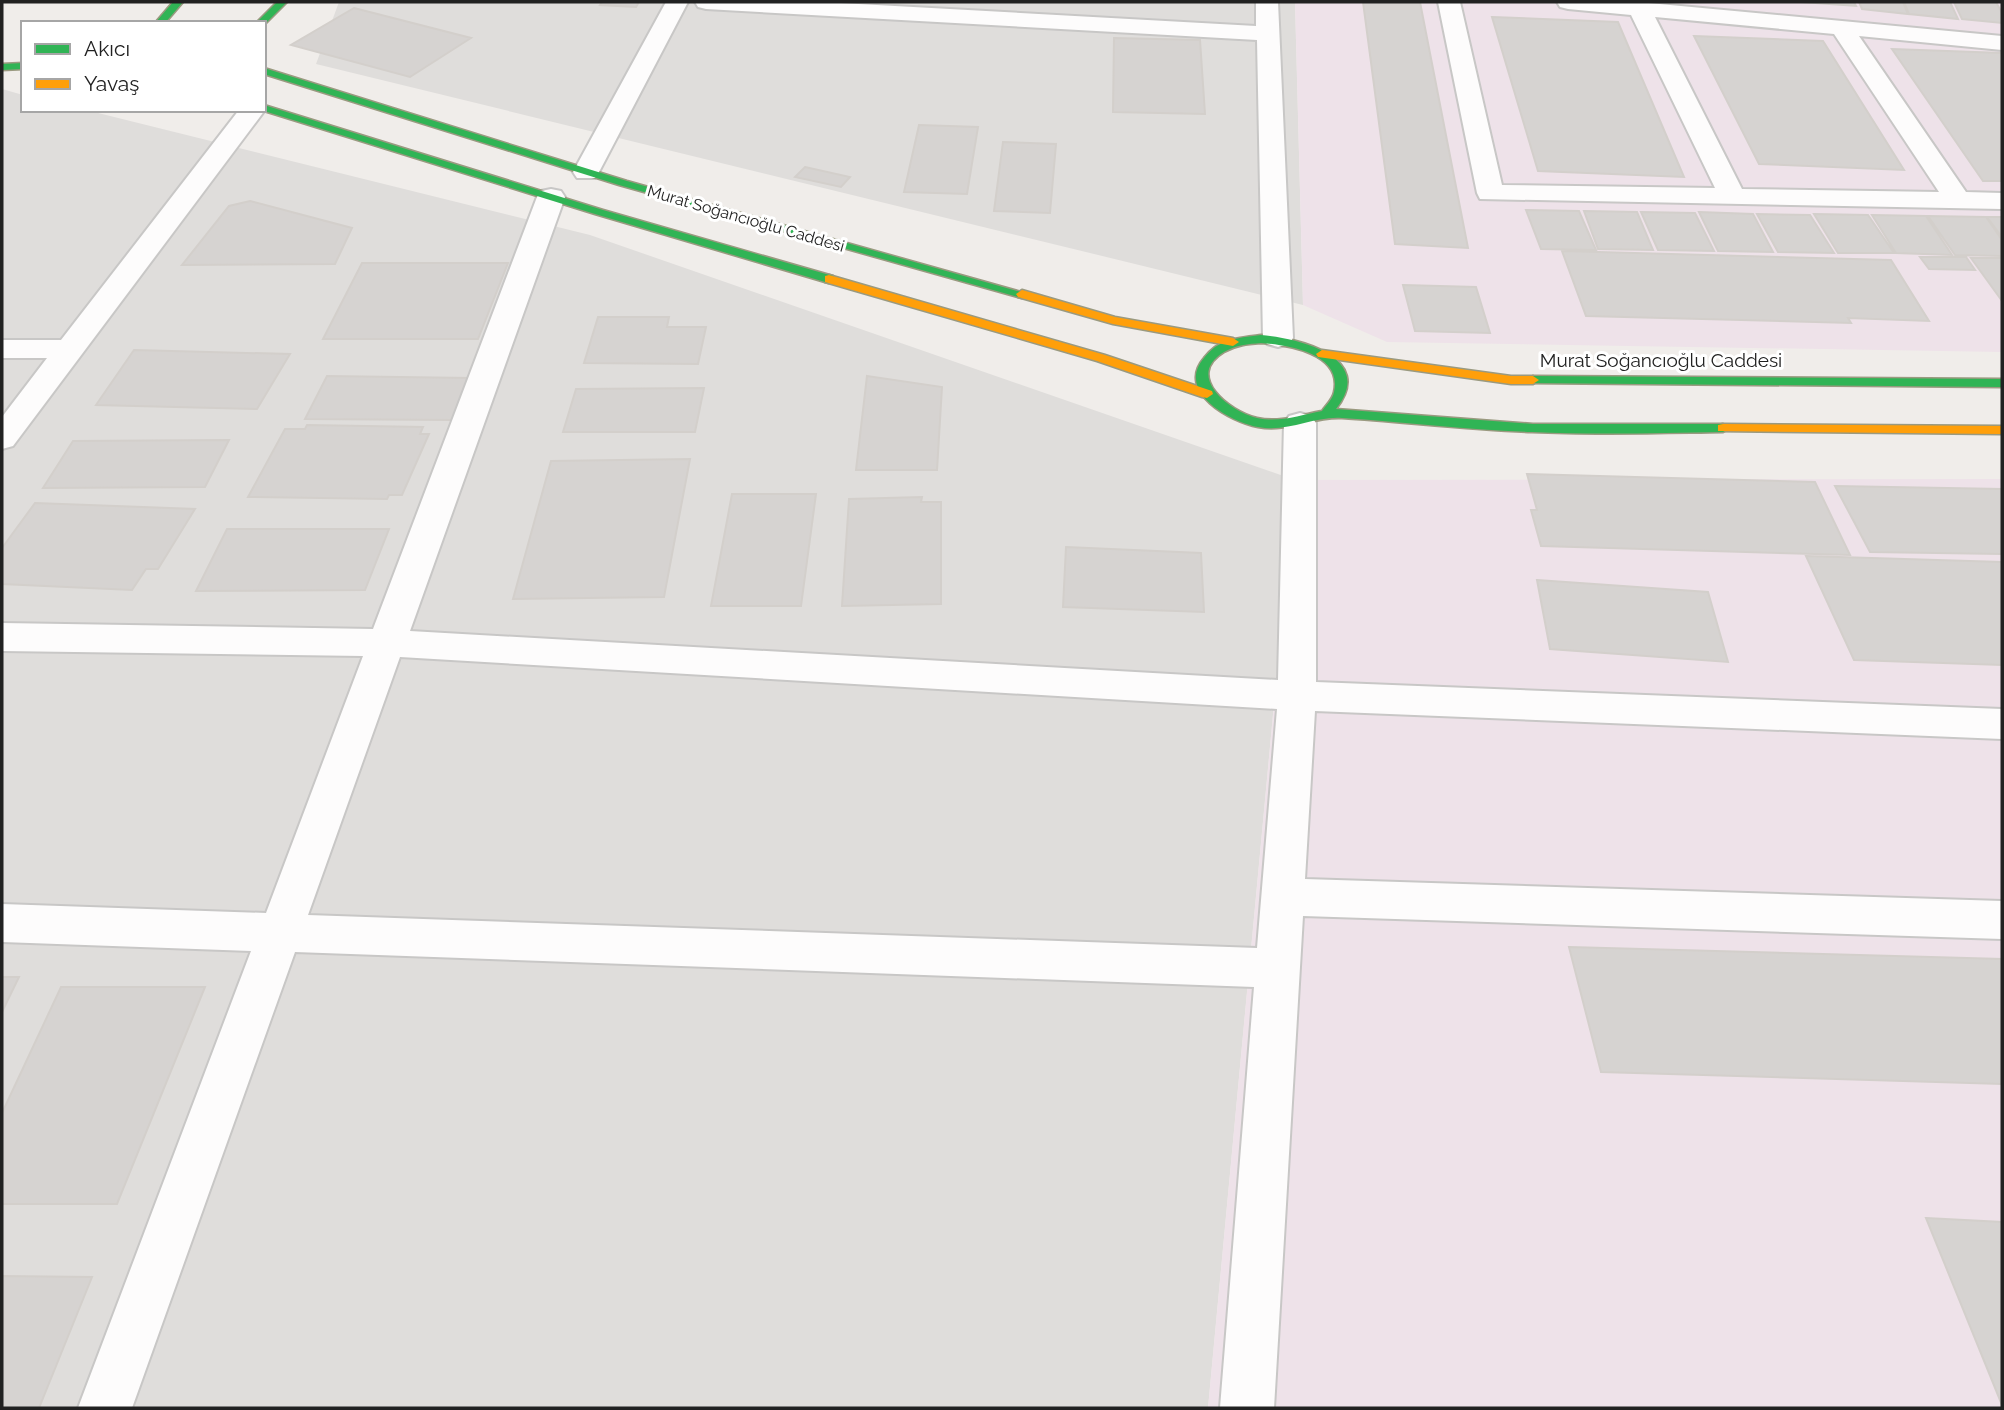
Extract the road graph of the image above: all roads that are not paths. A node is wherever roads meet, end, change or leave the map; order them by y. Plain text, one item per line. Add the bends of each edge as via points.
1 (197, 2) edge
2 (282, 2) edge
3 (677, 2) edge
4 (706, 2) edge
5 (1268, 2) edge
6 (1449, 2) edge
7 (1568, 2) edge
8 (176, 6) edge
9 (1640, 9) junction
10 (162, 21) edge
11 (263, 21) edge
12 (1841, 27) junction
13 (1269, 34) junction
14 (2002, 43) edge
15 (21, 66) edge
16 (2, 67) edge
17 (266, 72) edge
18 (266, 109) edge
19 (250, 112) edge
20 (586, 172) junction
21 (551, 197) junction
22 (1733, 197) junction
23 (1958, 200) junction
24 (2002, 201) edge
25 (1278, 338) junction
26 (1233, 342) junction
27 (2, 349) edge
28 (68, 349) junction
29 (1322, 354) junction
30 (2002, 383) edge
31 (1207, 394) junction
32 (1313, 418) junction
33 (2002, 430) edge
34 (2, 439) edge
35 (2, 637) edge
36 (387, 643) junction
37 (1297, 696) junction
38 (2002, 724) edge
39 (1283, 897) junction
40 (2002, 920) edge
41 (2, 923) edge
42 (282, 933) junction
43 (1276, 968) junction
44 (105, 1408) edge
45 (1247, 1408) edge

1 - 8 main road
2 - 11 main road
3 - 20 street
4 - 13 street
5 - 13 street
6 - 22 street via 1490,193
7 - 9 street
8 - 10 main road
9 - 12 street
9 - 22 street
12 - 14 street
12 - 23 street
13 - 25 street
15 - 16 main road
17 - 20 main road, Murat Soğancıoğlu Caddesi
18 - 21 main road, Murat Soğancıoğlu Caddesi
19 - 28 street
20 - 26 main road, Murat Soğancıoğlu Caddesi via 1113,320
21 - 31 main road, Murat Soğancıoğlu Caddesi via 1101,358
21 - 36 street
22 - 23 street
23 - 24 street
25 - 26 main road
25 - 29 main road
26 - 31 main road via 1207,358 1202,370
27 - 28 street
28 - 34 street
29 - 30 main road, Murat Soğancıoğlu Caddesi via 1511,380
29 - 32 main road via 1335,365 1343,391 1338,403
31 - 32 main road via 1237,416 1257,423
32 - 33 main road via 1510,427
32 - 37 street
35 - 36 street
36 - 37 street
36 - 42 street
37 - 38 street
37 - 39 street
39 - 40 street
39 - 43 street
41 - 42 street
42 - 43 street
42 - 44 street
43 - 45 street

